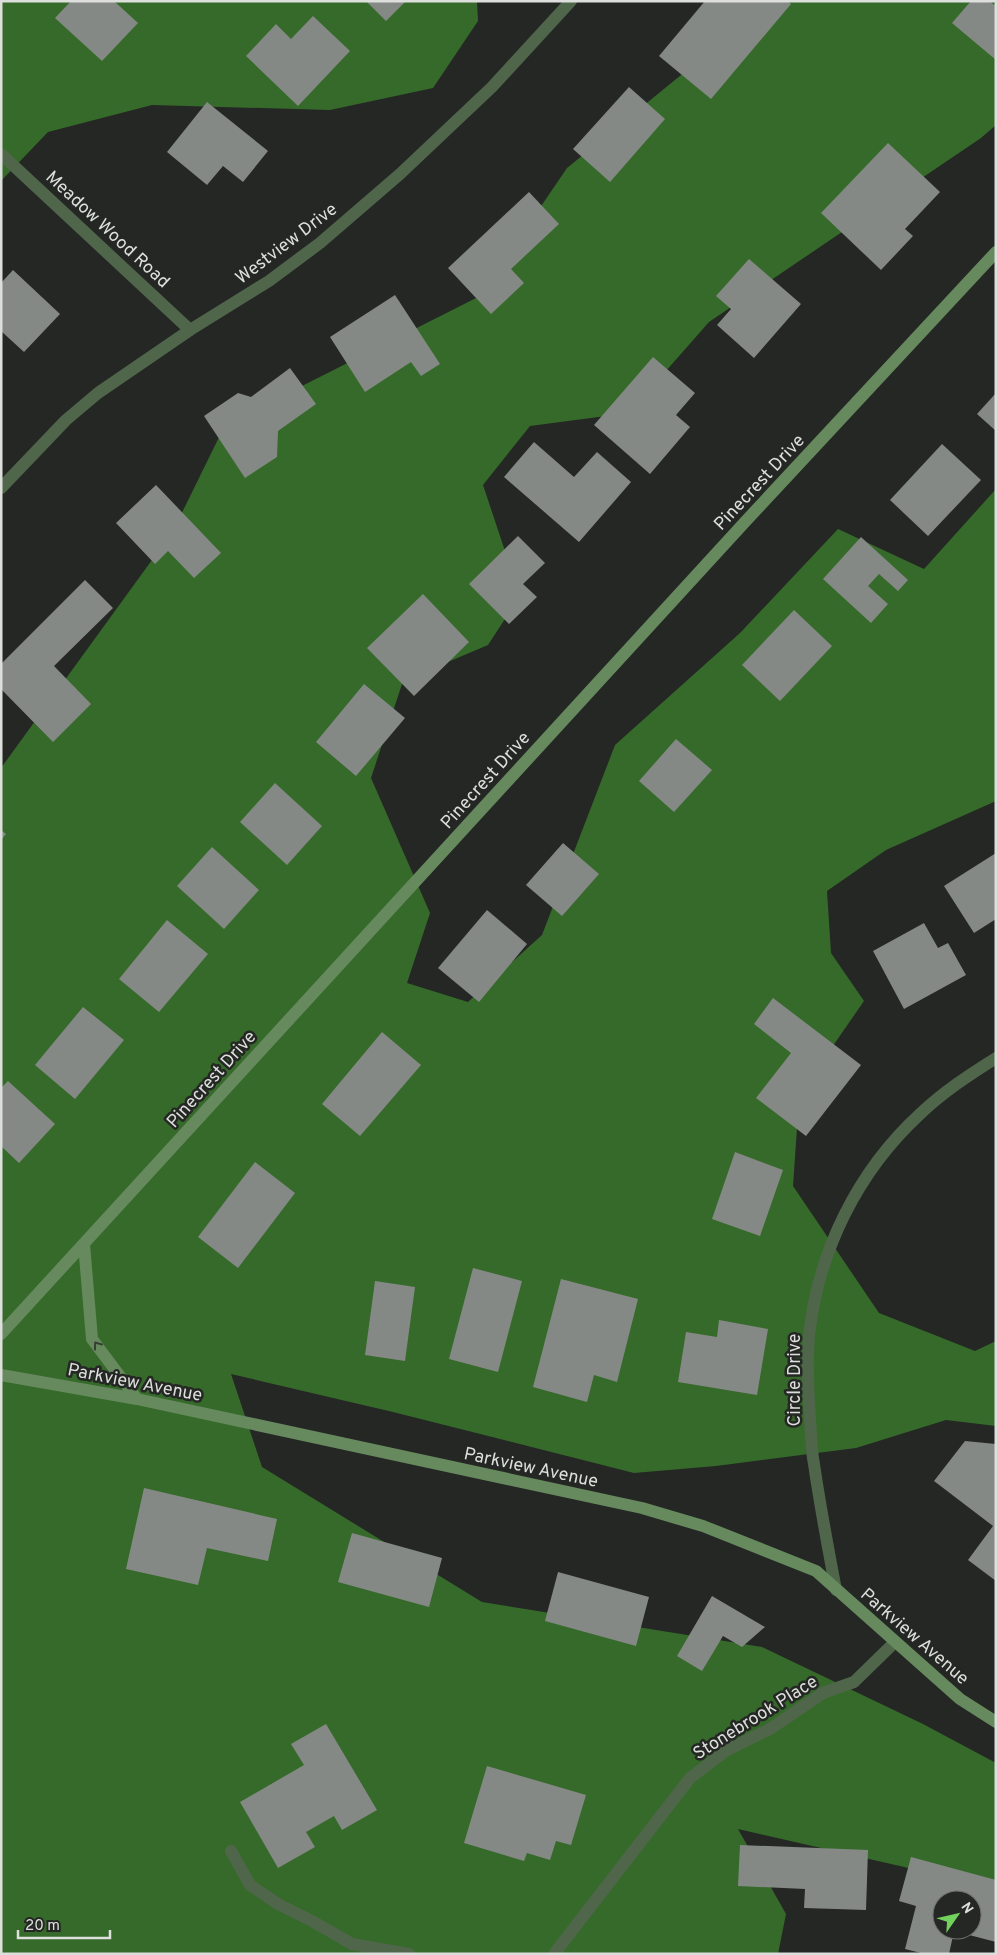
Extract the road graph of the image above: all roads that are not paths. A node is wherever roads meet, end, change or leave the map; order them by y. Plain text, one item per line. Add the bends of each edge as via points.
1 (571, 1) edge
2 (1, 154) edge
3 (996, 252) edge
4 (190, 330) junction
5 (1, 488) edge
6 (996, 1058) edge
7 (84, 1244) junction
8 (1, 1334) edge
9 (1, 1375) edge
10 (137, 1398) junction
11 (836, 1590) junction
12 (896, 1642) junction
13 (996, 1722) edge
14 (231, 1850) dead end
15 (409, 1954) edge
16 (554, 1954) edge

1 - 4 street, Westview Drive via 492,87 400,174 320,243 269,281
2 - 4 street, Meadow Wood Road
3 - 7 street, Pinecrest Drive
4 - 5 street, Westview Drive via 98,393 66,420
6 - 11 street, Circle Drive via 952,1087 890,1144 844,1214 828,1253 816,1293 808,1378 813,1462
7 - 8 street, Pinecrest Drive
10 -> 7 street via 92,1338
9 - 10 street, Parkview Avenue
10 - 11 street, Parkview Avenue via 642,1508 703,1526 816,1572
11 - 12 street, Parkview Avenue
12 - 13 street, Parkview Avenue via 960,1699
12 - 16 street, Stonebrook Place via 854,1682 824,1693 770,1729 727,1750 690,1778
14 - 15 street via 250,1885 278,1904 352,1944

